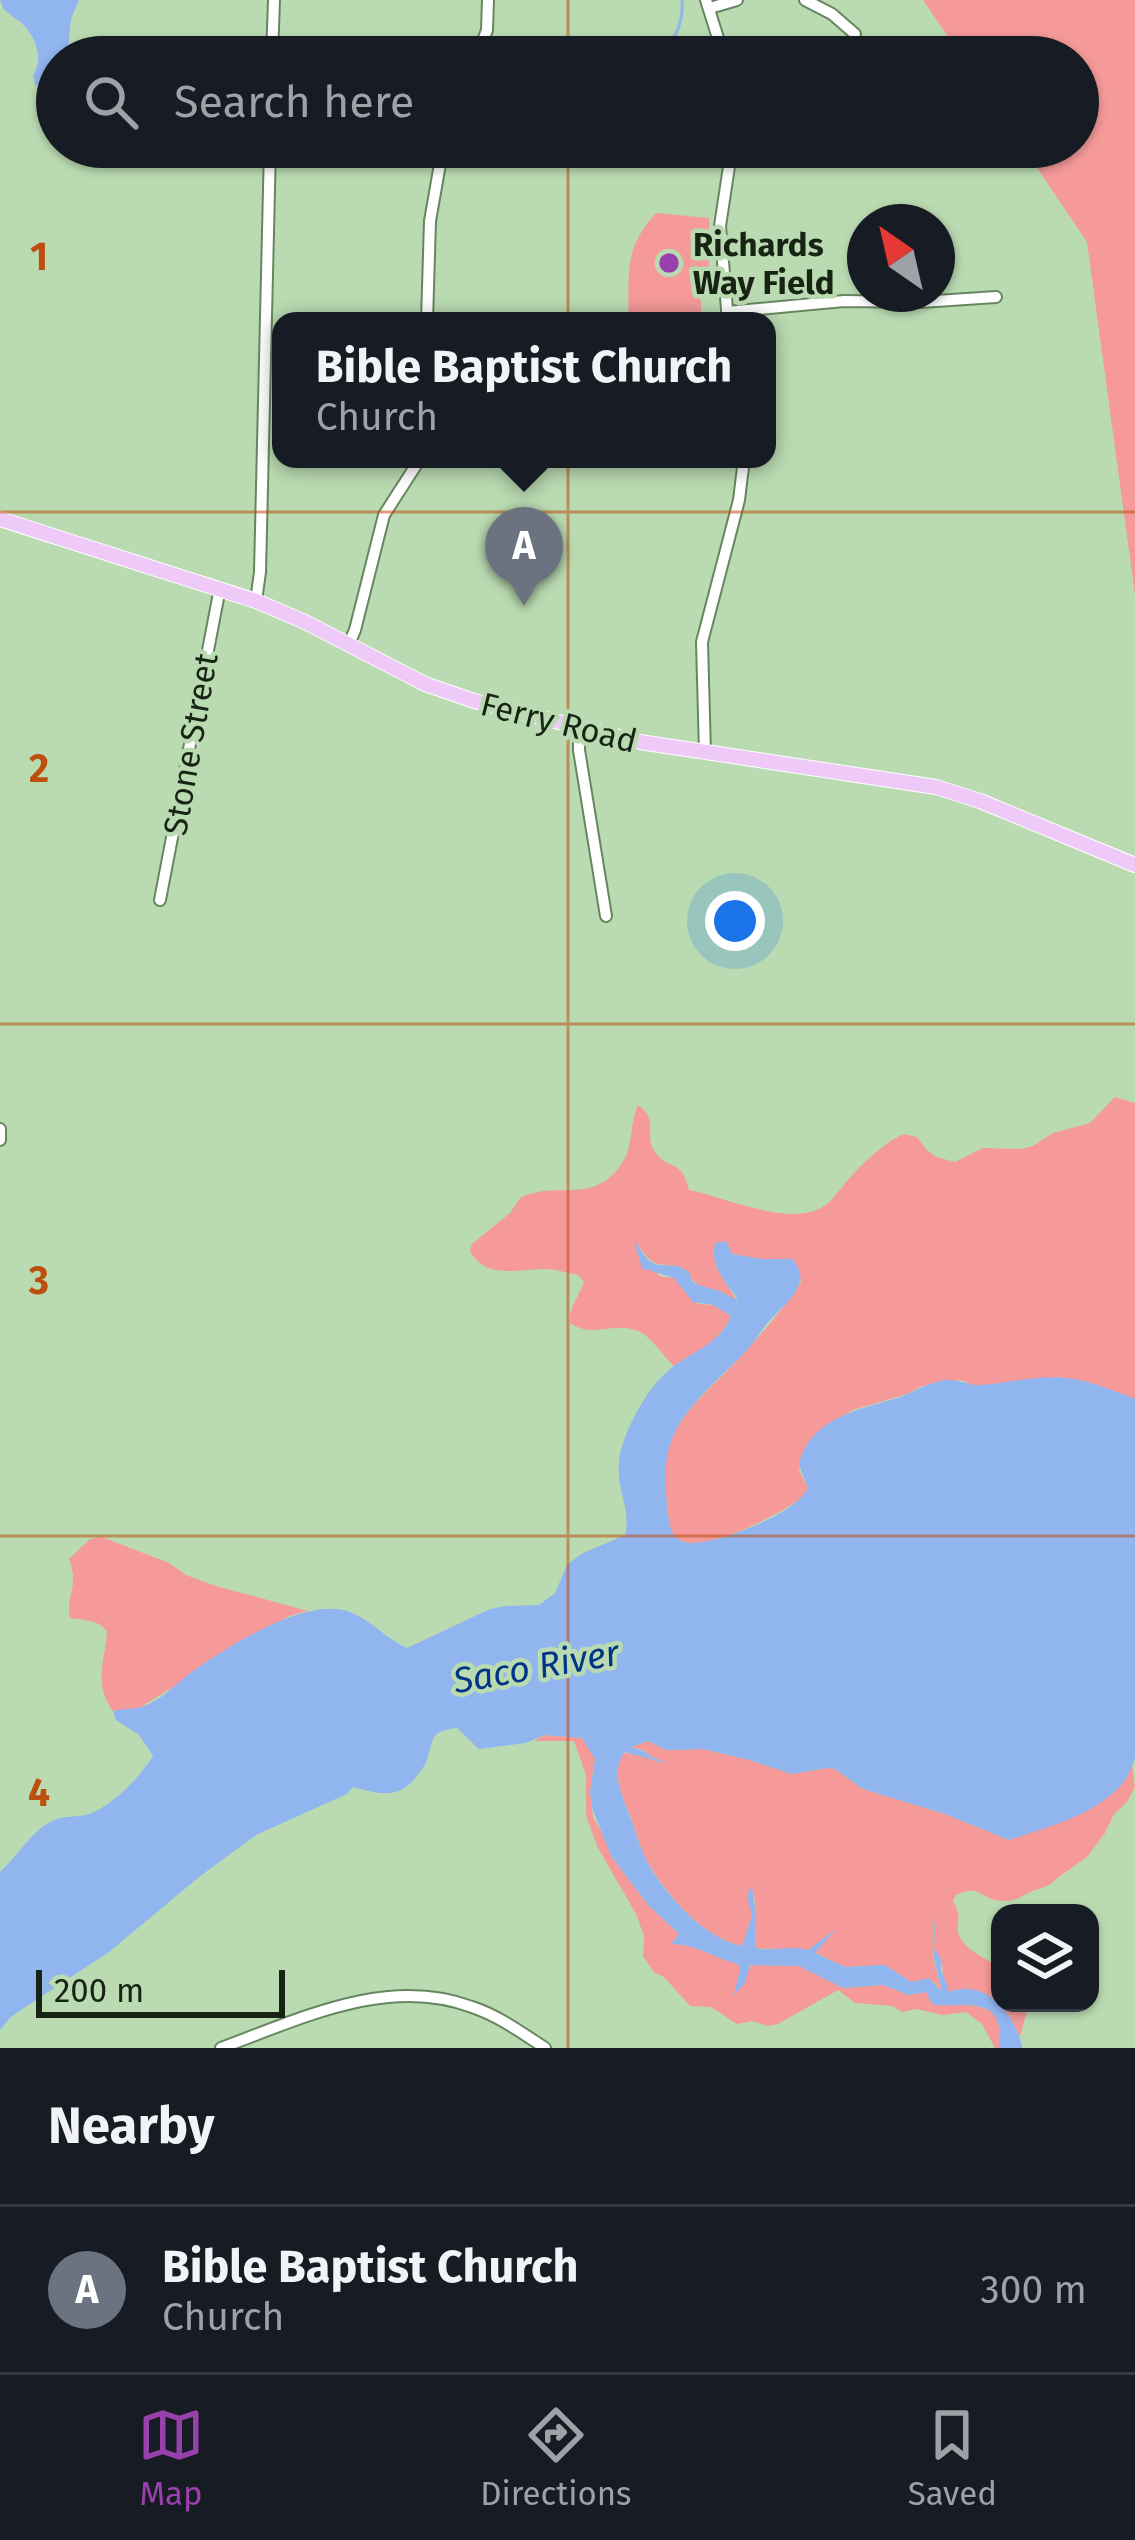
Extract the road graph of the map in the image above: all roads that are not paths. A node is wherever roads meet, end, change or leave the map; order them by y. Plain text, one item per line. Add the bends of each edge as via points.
1 (274, 0) edge
2 (488, 0) edge
3 (737, 0) edge
4 (805, 0) edge
5 (708, 4) edge
6 (855, 34) dead end
7 (273, 36) edge
8 (486, 36) edge
9 (718, 36) edge
10 (270, 168) edge
11 (439, 168) edge
12 (729, 168) edge
13 (996, 297) dead end
14 (427, 312) edge
15 (728, 312) edge
16 (759, 312) edge
17 (414, 468) edge
18 (743, 468) edge
19 (0, 519) edge
20 (220, 588) junction
21 (256, 601) junction
22 (349, 644) junction
23 (579, 728) junction
24 (700, 753) junction
25 (1135, 865) edge
26 (160, 900) dead end
27 (606, 916) dead end
28 (0, 1129) edge
29 (0, 1140) edge
30 (221, 2048) edge
31 (545, 2048) edge

1 - 7 street
2 - 8 street
3 - 5 street
4 - 6 street
5 - 9 street
10 - 21 street
11 - 14 street
12 - 15 street via 720,226
13 - 16 street
17 - 22 street via 382,518
18 - 24 street via 702,642
19 - 20 main road, Ferry Road
20 - 21 main road, Ferry Road
20 - 26 street, Stone Street
21 - 22 main road, Ferry Road
22 - 23 main road, Ferry Road via 437,689
23 - 24 main road, Ferry Road
23 - 27 street
24 - 25 main road, Ferry Road via 945,789
28 - 29 street
30 - 31 street via 339,2006 402,1995 476,2008

